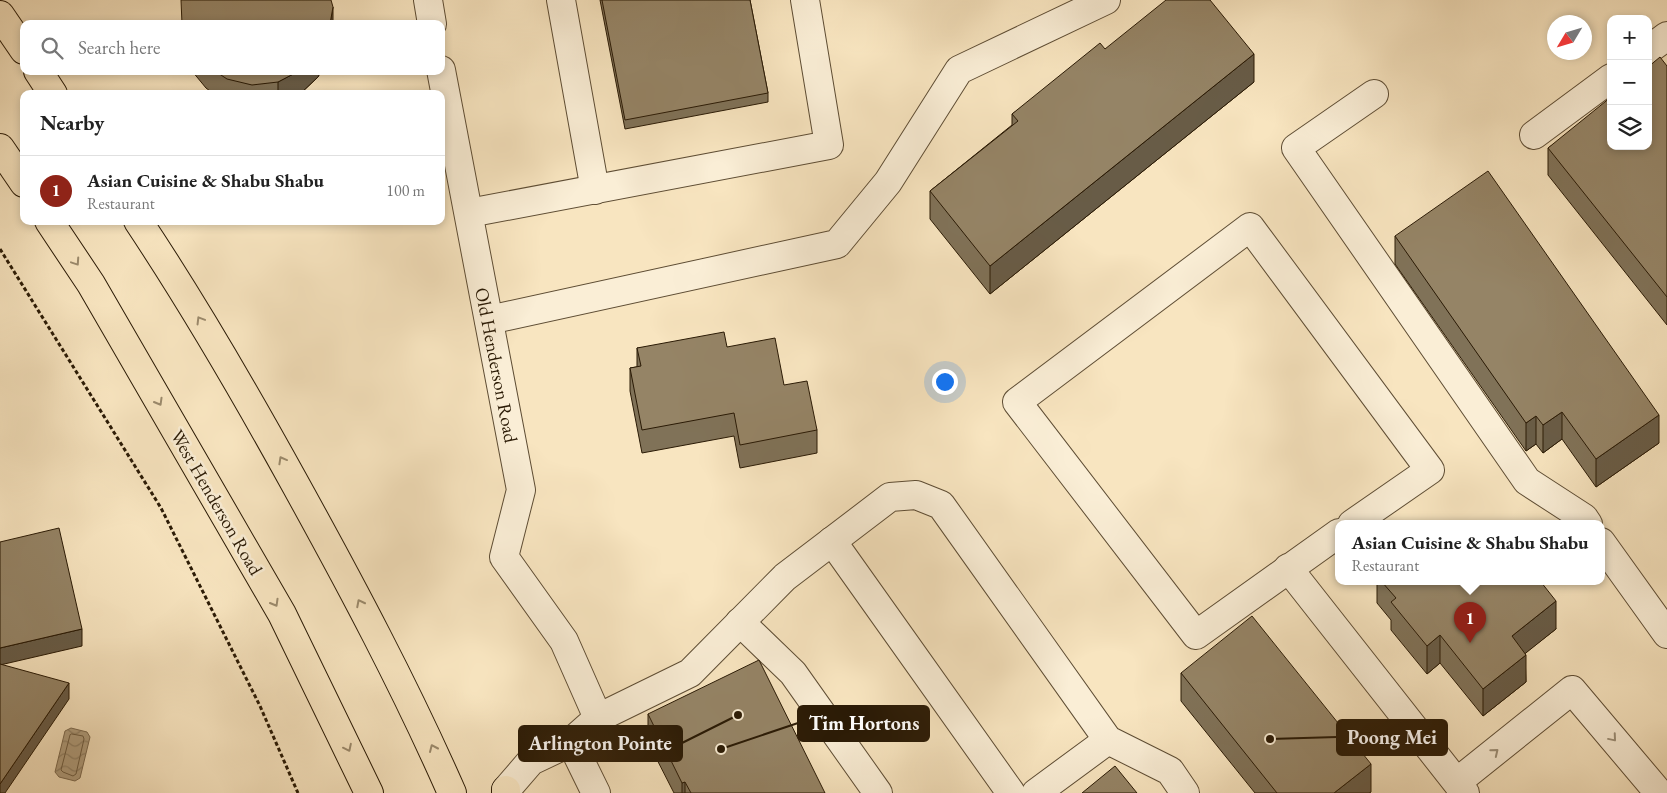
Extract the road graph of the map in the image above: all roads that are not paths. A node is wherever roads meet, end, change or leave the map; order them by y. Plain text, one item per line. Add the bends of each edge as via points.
1 (428, 0) edge
2 (562, 0) edge
3 (805, 0) edge
4 (1106, 0) edge
5 (0, 15) edge
6 (431, 20) edge
7 (1667, 36) edge
8 (20, 44) edge
9 (1652, 47) edge
10 (41, 75) edge
11 (442, 75) edge
12 (1607, 81) edge
13 (50, 90) edge
14 (445, 90) edge
15 (445, 90) edge
16 (1374, 94) dead end
17 (1534, 134) dead end
18 (0, 148) edge
19 (20, 178) edge
20 (595, 190) junction
21 (469, 213) junction
22 (52, 225) edge
23 (141, 225) edge
24 (489, 320) junction
25 (1358, 520) edge
26 (1585, 520) edge
27 (1335, 536) edge
28 (832, 541) junction
29 (1605, 548) edge
30 (1288, 568) junction
31 (740, 622) junction
32 (1667, 634) edge
33 (598, 718) junction
34 (1108, 740) junction
35 (571, 742) junction
36 (1461, 788) edge
37 (506, 792) edge
38 (369, 793) edge
39 (452, 793) edge
40 (596, 793) edge
41 (878, 793) edge
42 (1011, 793) edge
43 (1036, 793) edge
44 (1185, 793) edge
45 (1659, 793) edge

1 - 6 street
2 - 20 street
3 - 20 street via 828,145
4 - 24 street via 959,70 888,182 837,244
5 - 8 main road
7 - 9 street
10 - 13 main road
11 - 14 street, Old Henderson Road
12 - 17 street
15 - 21 street, Old Henderson Road
16 - 26 street via 1296,148 1527,481
18 - 19 main road
20 - 21 street
21 - 24 street, Old Henderson Road
22 -> 38 main road, West Henderson Road via 91,284 282,614
39 -> 23 main road via 424,729 345,574 256,413
24 - 33 street, Old Henderson Road via 522,490 504,557 564,641
25 - 30 street via 1430,470 1250,227 1017,402 1196,635
27 - 30 street
28 - 31 street via 785,578
28 - 34 street via 890,497 916,495 941,505
28 - 42 street
29 - 32 street
30 - 36 street
31 - 33 street via 690,673
31 - 41 street via 793,673
33 - 35 street
34 - 43 street
34 - 44 street via 1170,771
35 - 37 street via 531,761
35 - 40 street
36 -> 45 street via 1572,690

